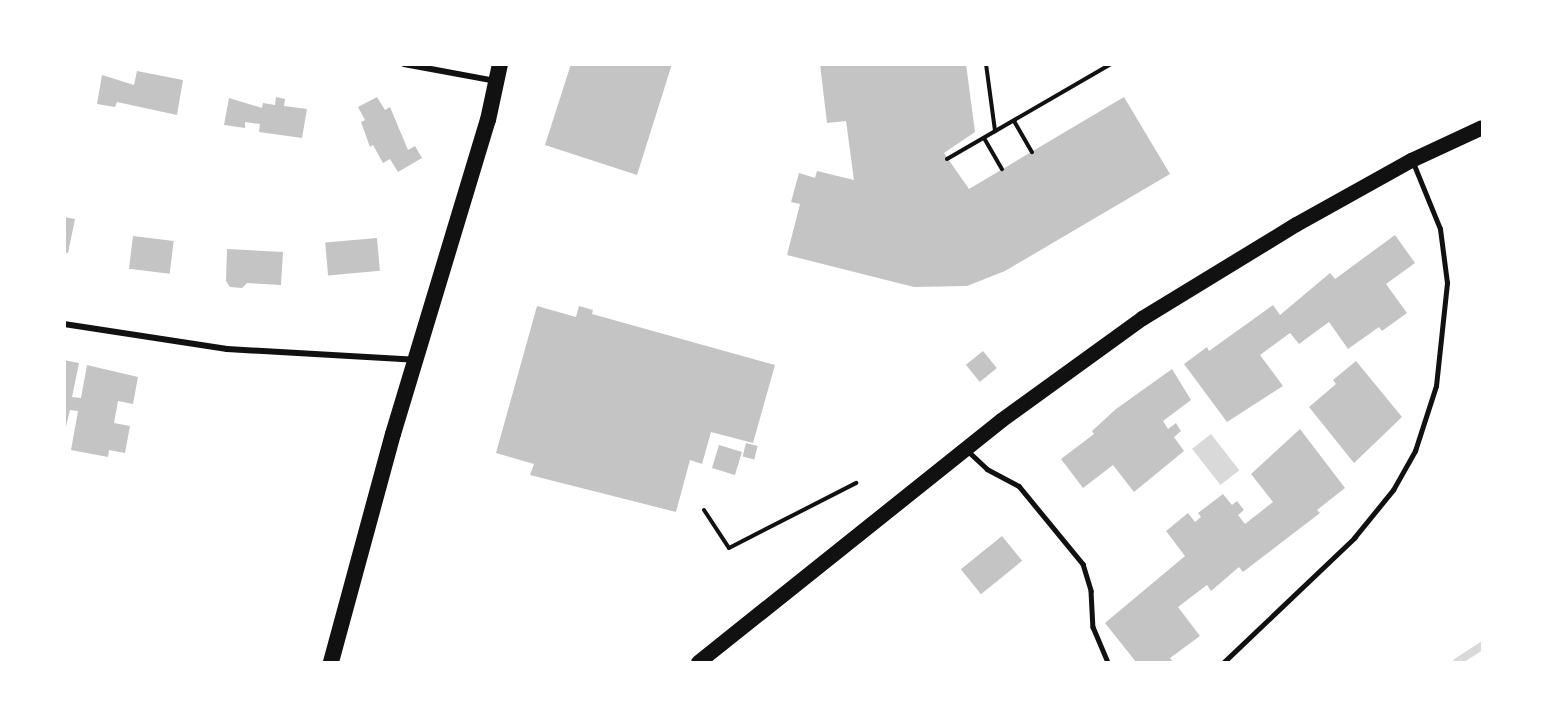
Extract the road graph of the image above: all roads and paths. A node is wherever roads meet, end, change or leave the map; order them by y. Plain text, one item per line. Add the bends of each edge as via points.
1 (404, 64) edge
2 (986, 64) edge
3 (1111, 64) edge
4 (499, 73) edge
5 (1014, 121) junction
6 (1482, 127) edge
7 (995, 131) junction
8 (984, 138) junction
9 (1032, 152) dead end
10 (947, 159) dead end
11 (1411, 160) junction
12 (1002, 169) dead end
13 (64, 324) edge
14 (415, 360) junction
15 (965, 449) junction
16 (856, 483) dead end
17 (704, 510) dead end
18 (331, 663) edge
19 (698, 663) edge
20 (1108, 663) edge
21 (1224, 663) edge

1 - 4 street
2 - 7 path
3 - 5 path
4 - 14 highway
5 - 7 path
5 - 9 path
6 - 11 main road
7 - 8 path
8 - 10 path
8 - 12 path
11 - 15 main road via 1286,229 1142,318
11 - 21 lane via 1440,229 1448,283 1436,386 1415,451 1393,490 1354,538
13 - 14 street via 217,348
14 - 18 highway
15 - 19 main road
15 - 20 lane via 987,469 1019,486 1071,547 1089,579 1092,627
16 - 17 path via 729,548

